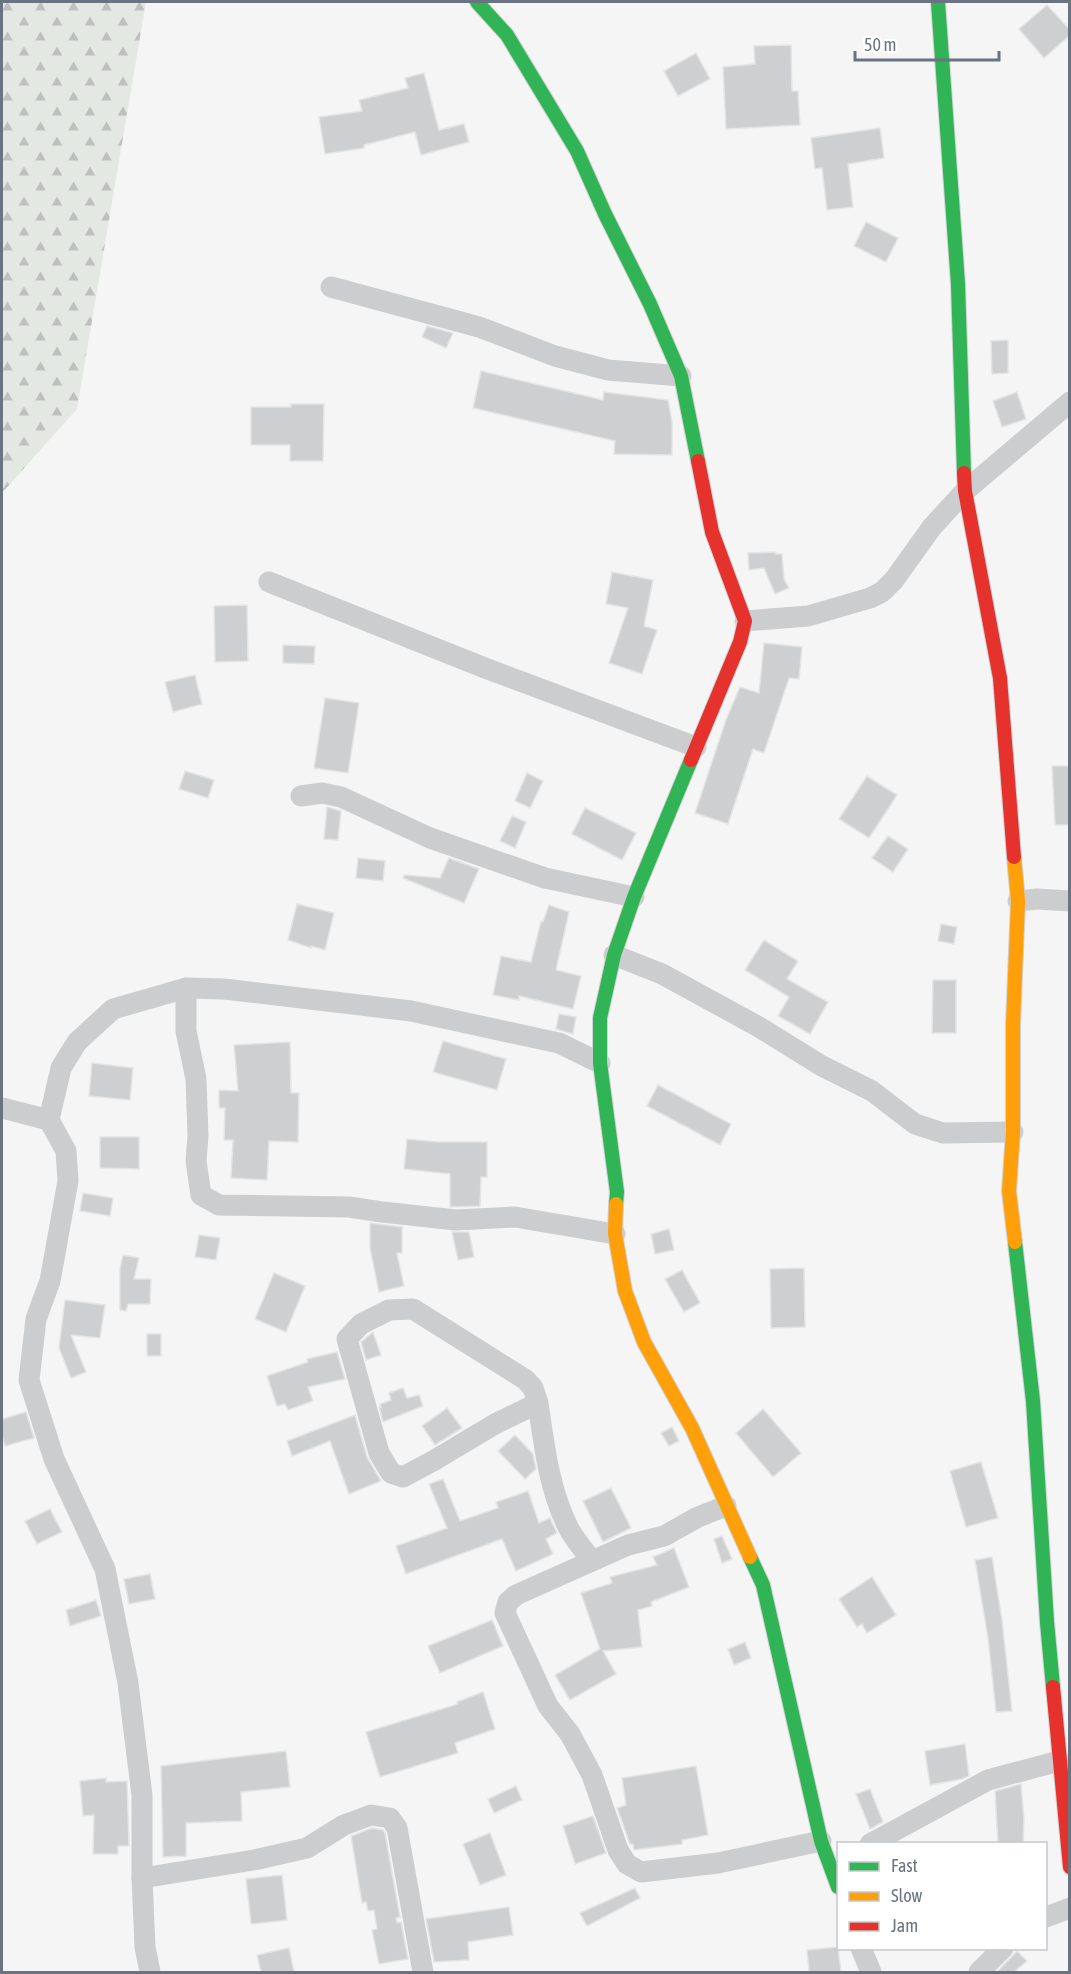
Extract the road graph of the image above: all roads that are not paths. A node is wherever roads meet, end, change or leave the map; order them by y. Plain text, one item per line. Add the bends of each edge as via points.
1 (477, 2) edge
2 (938, 2) edge
3 (331, 287) dead end
4 (681, 376) junction
5 (1070, 402) edge
6 (965, 491) junction
7 (269, 582) dead end
8 (746, 621) junction
9 (696, 747) junction
10 (301, 796) dead end
11 (634, 897) junction
12 (1070, 900) edge
13 (1018, 901) junction
14 (614, 955) junction
15 (186, 988) junction
16 (600, 1062) junction
17 (2, 1108) edge
18 (49, 1120) junction
19 (1014, 1132) junction
20 (615, 1234) junction
21 (538, 1403) junction
22 (726, 1506) junction
23 (592, 1561) junction
24 (1059, 1761) junction
25 (1068, 1833) edge
26 (821, 1841) junction
27 (874, 1842) edge
28 (834, 1862) edge
29 (1070, 1868) edge
30 (142, 1878) junction
31 (837, 1881) edge
32 (1070, 1908) edge
33 (1047, 1917) edge
34 (862, 1950) edge
35 (1002, 1950) edge
36 (150, 1972) edge
37 (423, 1972) edge
38 (871, 1972) edge
39 (979, 1972) edge

1 - 4 street via 507,35 577,151
2 - 6 street via 958,284
3 - 4 street via 479,327 555,356 608,370
4 - 8 street via 712,532
5 - 6 street
6 - 8 street via 882,592 808,616
6 - 13 street via 1000,678
7 - 9 street
8 - 9 street
9 - 11 street
10 - 11 street via 322,793 341,797 430,838 545,878
11 - 14 street
12 - 13 street
13 - 19 street
14 - 16 street via 600,1018
14 - 19 street via 662,974 759,1027 872,1091 915,1124 942,1133
15 - 16 street via 411,1011 559,1043
15 - 18 street via 113,1010 76,1041 61,1068
15 - 20 street via 186,1031 196,1079 196,1161 201,1195 219,1204 349,1206 456,1220 515,1217
16 - 20 street via 616,1191
17 - 18 street
18 - 30 street via 66,1151 68,1181 50,1281 36,1319 29,1380 54,1459 105,1569 128,1683 142,1795
19 - 24 street via 1009,1191 1034,1401
20 - 22 street via 625,1291 644,1342 692,1428
21 - 21 street via 403,1477 391,1473 380,1454 347,1339 361,1324 389,1310 413,1309 526,1380
21 - 23 street via 555,1493 568,1527
22 - 23 street via 664,1536 628,1545
22 - 26 street via 763,1585
23 - 26 street via 516,1595 508,1602 505,1613 548,1706 570,1734 592,1775 618,1850 627,1864 640,1872 718,1863
24 - 25 street
24 - 27 street via 988,1780
25 - 29 street
26 - 28 street
28 - 31 street
30 - 36 street
30 - 37 street via 307,1848 371,1815 390,1818 397,1828
32 - 33 street
34 - 38 street
35 - 39 street

